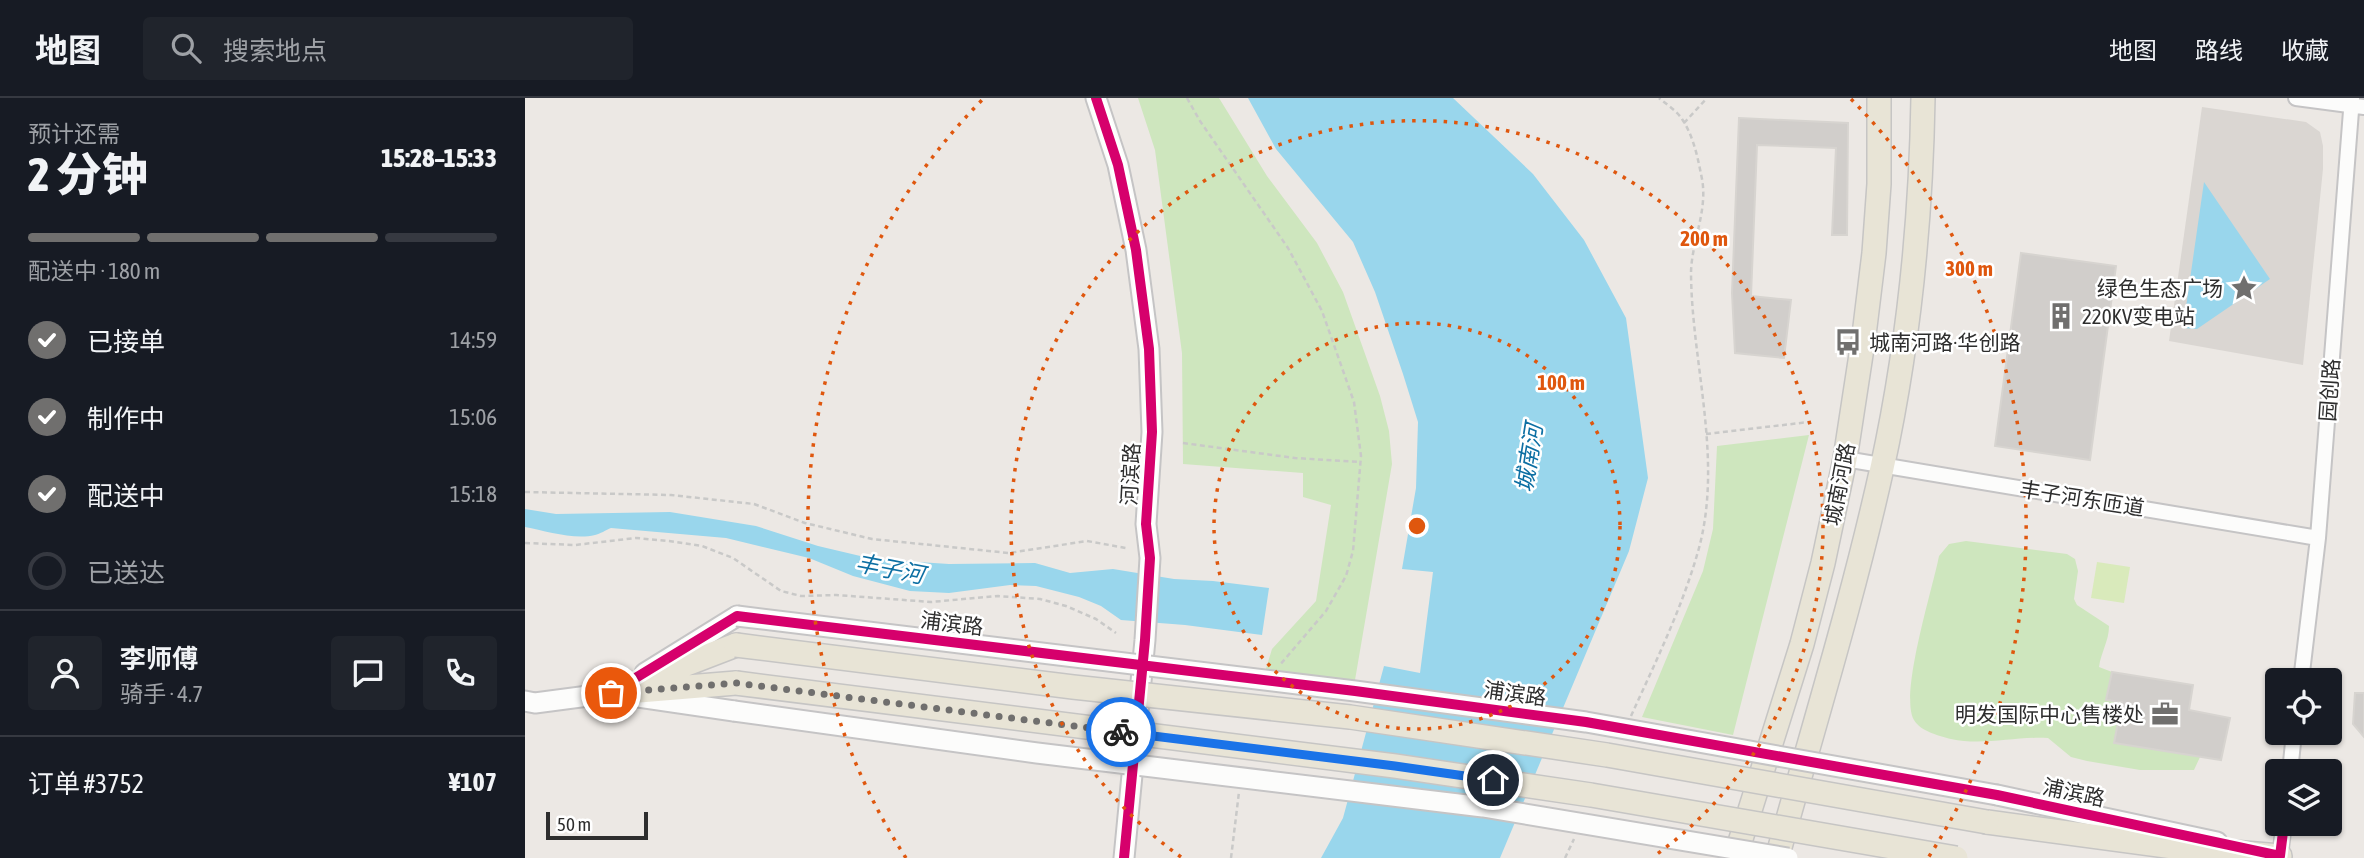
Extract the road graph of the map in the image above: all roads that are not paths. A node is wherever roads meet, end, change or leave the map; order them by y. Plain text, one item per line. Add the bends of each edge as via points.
1 (1096, 98) edge
2 (1879, 98) edge
3 (1923, 98) edge
4 (2296, 98) edge
5 (2356, 103) edge
6 (1845, 459) junction
7 (1883, 466) junction
8 (2318, 538) junction
9 (2303, 668) edge
10 (611, 693) junction
11 (525, 701) edge
12 (1987, 822) junction
13 (2282, 836) edge
14 (2280, 856) junction
15 (1124, 858) edge
16 (1735, 858) edge
17 (1777, 858) edge
18 (1788, 858) edge
19 (1956, 858) edge
20 (2161, 858) edge

1 - 15 street, 河滨路 via 1118,165 1136,250 1149,349 1152,432 1146,524 1150,558
2 - 6 main road, 城南河路 via 1874,253
3 - 7 main road, 城南河路 via 1922,174 1905,335
4 - 5 street
5 - 8 street, 园创路
6 - 7 street, 丰子河东匝道
6 - 16 main road, 城南河路 via 1802,643
7 - 8 street, 丰子河东匝道
7 - 17 main road, 城南河路 via 1849,606
8 - 9 street, 园创路
10 - 11 street
10 - 12 main road, bridge via 736,645 1350,717 1607,755
10 - 14 street, 浦滨路, bridge via 737,616 1586,722 1997,795
10 - 18 street, bridge via 1024,751 1483,807
10 - 19 main road, bridge via 736,683 1395,766
12 - 14 main road
12 - 20 main road
13 - 14 street

